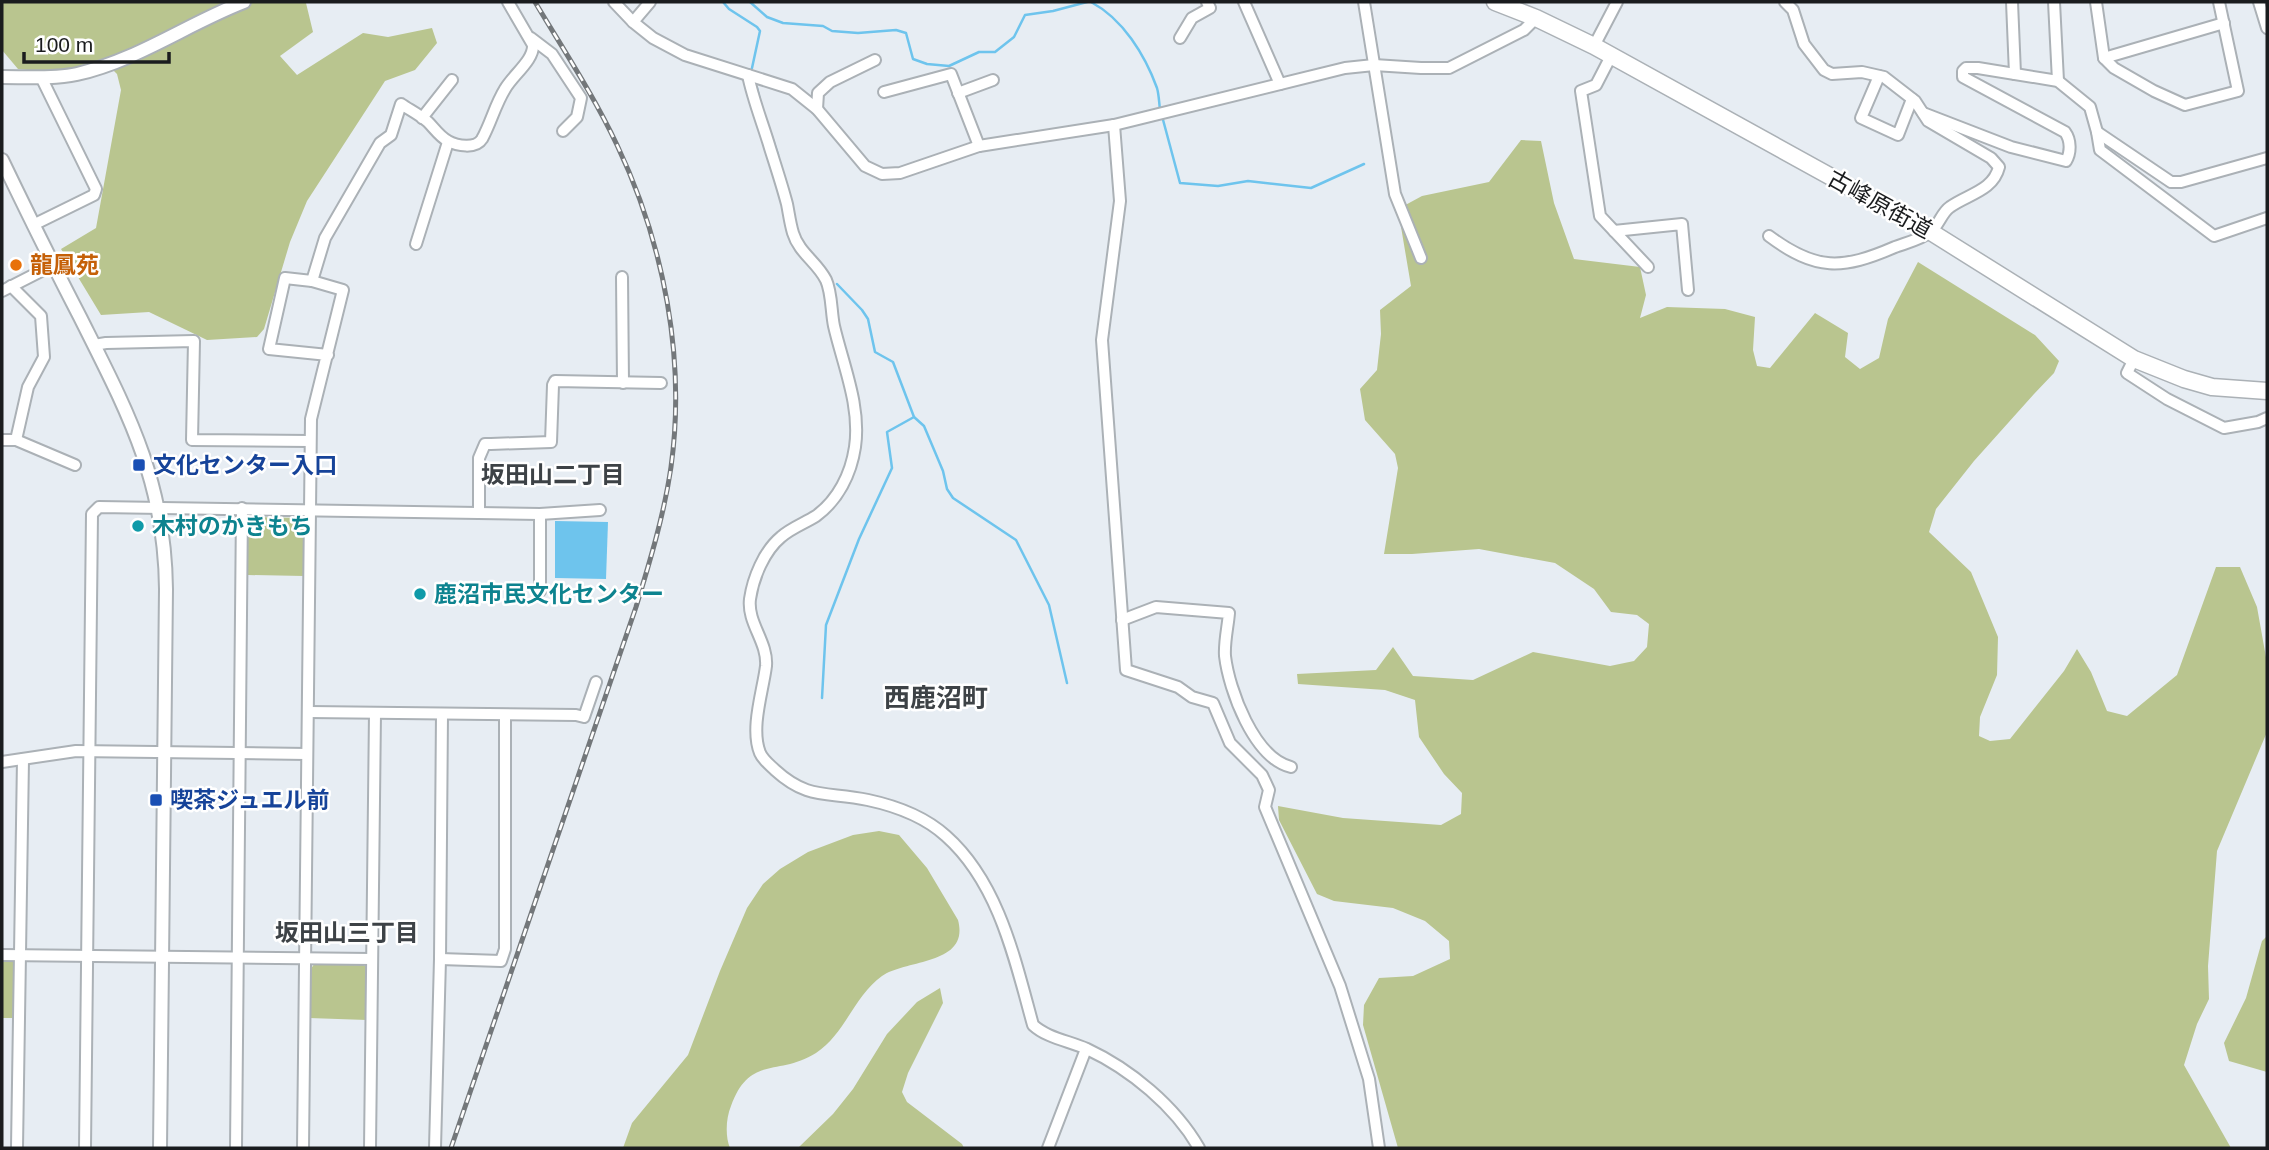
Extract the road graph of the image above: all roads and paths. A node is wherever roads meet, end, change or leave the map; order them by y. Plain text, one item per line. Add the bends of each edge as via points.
1 (244, 2) edge
2 (508, 2) edge
3 (614, 2) edge
4 (650, 2) edge
5 (1207, 2) edge
6 (1244, 2) edge
7 (1364, 2) edge
8 (1494, 2) edge
9 (1616, 2) edge
10 (1785, 2) edge
11 (2012, 2) edge
12 (2054, 2) edge
13 (2095, 2) edge
14 (2219, 2) edge
15 (2259, 2) edge
16 (1536, 18) junction
17 (633, 22) junction
18 (2224, 23) junction
19 (2267, 28) edge
20 (527, 34) junction
21 (1180, 38) dead end
22 (1594, 46) junction
23 (1611, 56) junction
24 (2104, 58) junction
25 (875, 60) dead end
26 (1374, 65) junction
27 (2015, 74) junction
28 (748, 75) junction
29 (1879, 76) junction
30 (2, 77) edge
31 (41, 77) junction
32 (452, 80) dead end
33 (993, 80) dead end
34 (2058, 81) junction
35 (1280, 84) junction
36 (884, 92) dead end
37 (958, 93) junction
38 (1912, 99) junction
39 (817, 109) junction
40 (1923, 113) junction
41 (422, 118) junction
42 (1114, 124) junction
43 (563, 131) dead end
44 (2097, 132) junction
45 (449, 142) junction
46 (979, 146) junction
47 (2267, 158) edge
48 (2, 160) edge
49 (2267, 218) edge
50 (33, 225) junction
51 (1614, 231) junction
52 (1931, 232) junction
53 (1769, 236) dead end
54 (416, 244) dead end
55 (1421, 258) dead end
56 (53, 265) junction
57 (1648, 267) dead end
58 (622, 277) dead end
59 (312, 281) junction
60 (5, 287) edge
61 (1688, 290) dead end
62 (94, 345) junction
63 (328, 355) junction
64 (2134, 359) junction
65 (623, 383) junction
66 (661, 383) dead end
67 (2267, 391) edge
68 (2267, 418) edge
69 (2, 440) edge
70 (16, 440) junction
71 (310, 441) junction
72 (75, 465) dead end
73 (158, 508) junction
74 (242, 508) junction
75 (310, 509) junction
76 (600, 510) dead end
77 (479, 513) junction
78 (540, 514) junction
79 (540, 591) dead end
80 (1122, 621) junction
81 (596, 682) dead end
82 (309, 712) junction
83 (375, 713) junction
84 (442, 714) junction
85 (505, 715) junction
86 (89, 751) junction
87 (165, 751) junction
88 (241, 751) junction
89 (307, 754) junction
90 (23, 759) junction
91 (2, 762) edge
92 (1291, 767) dead end
93 (2, 955) edge
94 (20, 955) junction
95 (88, 956) junction
96 (162, 958) junction
97 (238, 958) junction
98 (440, 958) junction
99 (306, 959) junction
100 (372, 959) junction
101 (1086, 1049) junction
102 (17, 1148) edge
103 (85, 1148) edge
104 (160, 1148) edge
105 (236, 1148) edge
106 (303, 1148) edge
107 (370, 1148) edge
108 (435, 1148) edge
109 (1048, 1148) edge
110 (1199, 1148) edge
111 (1379, 1148) edge

1 - 31 street via 135,56 74,75
2 - 20 street
3 - 17 street
4 - 17 street
5 - 21 street via 1210,8 1192,18
6 - 35 street
7 - 26 street
8 - 16 main road, 古峰原街道
9 - 22 street
10 - 29 street via 1793,10 1804,44 1824,70
11 - 27 street
12 - 34 street
13 - 24 street
14 - 18 street
15 - 19 street
16 - 22 main road, 古峰原街道
16 - 26 street via 1524,30 1449,68
17 - 28 street via 685,55
18 - 24 street
18 - 24 street via 2238,91 2185,105 2114,68
20 - 43 street via 552,54 581,98 577,117
20 - 45 street via 533,45 532,57 507,85 482,138 471,147
22 - 23 main road, 古峰原街道
23 - 51 street via 1596,85 1581,91 1600,216
23 - 52 main road, 古峰原街道
25 - 39 street via 830,82 818,93
26 - 35 street
26 - 55 street via 1395,194
27 - 34 street
27 - 40 street via 1966,68 1963,77 2065,132 2070,138 2066,161 2011,147
28 - 39 street via 792,89
28 - 101 street via 793,234 827,283 849,383 855,446 845,483 834,499 781,537 757,571 750,612 767,652 759,750 778,772 805,790 900,809 922,817 948,836 975,870 1002,921 1033,1025
29 - 38 street
29 - 38 street via 1861,118 1898,135
30 - 31 street
31 - 50 street via 96,188 94,195
32 - 41 street
33 - 37 street
34 - 44 street via 2090,107
35 - 42 street
36 - 37 street via 951,74
37 - 46 street
38 - 40 street
39 - 46 street via 865,166 882,174 900,173
40 - 52 street via 1928,121 1999,167 1987,187 1951,206
41 - 45 street
41 - 59 street via 401,104 391,135 380,143 325,238
42 - 46 street
42 - 80 street via 1120,201 1102,340
44 - 47 street via 2171,183
44 - 49 street via 2099,150 2214,236
45 - 54 street
48 - 50 street
50 - 56 street
51 - 57 street
51 - 61 street via 1682,224
52 - 53 street via 1883,253 1836,265 1790,251
52 - 64 main road, 古峰原街道
56 - 60 street
56 - 62 street
58 - 65 street
59 - 63 street via 344,290
59 - 63 street via 285,278 269,349
60 - 70 street via 41,316 44,357 28,387
62 - 71 street via 194,341 192,439
62 - 73 street via 130,418
63 - 71 street via 311,419
64 - 67 main road, 古峰原街道 via 2212,387
64 - 68 street via 2127,373 2167,400 2224,428
65 - 66 street
65 - 77 street via 555,381 551,442 485,444 479,458
69 - 70 street
70 - 72 street
71 - 75 street
73 - 74 street
73 - 86 street via 99,507 92,514
73 - 87 street via 166,566
74 - 75 street
74 - 88 street
75 - 77 street
75 - 82 street
76 - 78 street
77 - 78 street
78 - 79 street
80 - 92 street via 1156,607 1229,612 1225,655 1233,690 1253,735 1268,755
80 - 111 street via 1126,670 1213,703 1230,743 1262,775 1269,790 1265,807 1340,986 1369,1079
81 - 85 street via 584,718
82 - 83 street
82 - 89 street
83 - 84 street
83 - 100 street
84 - 85 street
84 - 98 street
85 - 98 street via 505,949 501,961
86 - 87 street
86 - 90 street
86 - 95 street
87 - 88 street
87 - 96 street
88 - 89 street
88 - 97 street
89 - 99 street
90 - 91 street
90 - 94 street
93 - 94 street
94 - 95 street
94 - 102 street
95 - 96 street
95 - 103 street
96 - 97 street
96 - 104 street
97 - 99 street
97 - 105 street
98 - 108 street
99 - 100 street
99 - 106 street
100 - 107 street
101 - 109 street
101 - 110 street via 1146,1087

